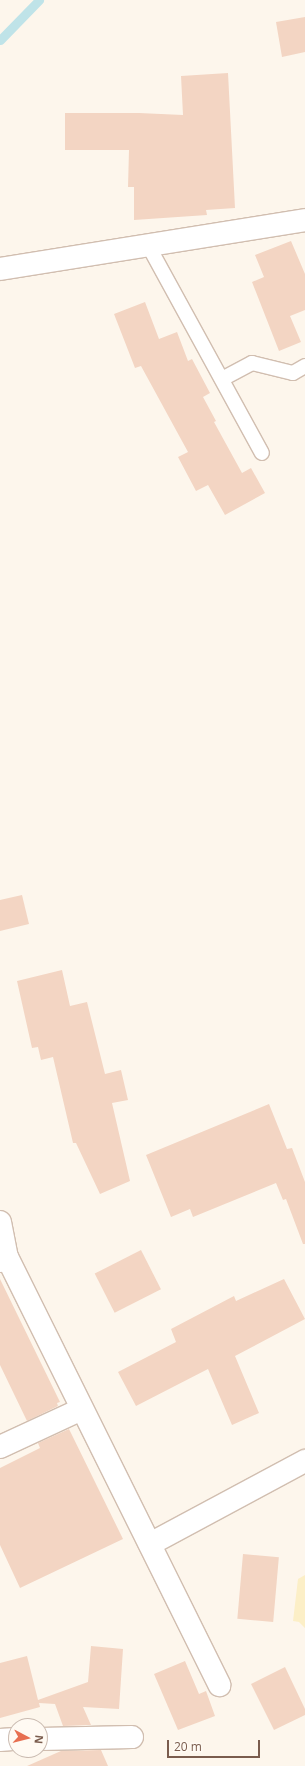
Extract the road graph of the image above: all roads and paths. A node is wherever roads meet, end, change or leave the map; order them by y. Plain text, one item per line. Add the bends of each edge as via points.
1 (305, 220) edge
2 (148, 245) junction
3 (0, 269) edge
4 (305, 366) edge
5 (222, 380) junction
6 (262, 453) dead end
7 (0, 1222) edge
8 (4, 1259) edge
9 (82, 1409) junction
10 (0, 1447) edge
11 (305, 1461) edge
12 (150, 1544) junction
13 (219, 1686) dead end
14 (132, 1737) dead end
15 (48, 1739) edge

1 - 2 street
2 - 3 street
2 - 5 lane
4 - 5 lane via 294,373 252,363
5 - 6 lane
7 - 8 street
8 - 9 street
9 - 10 street
9 - 12 street
11 - 12 street
12 - 13 street
14 - 15 street

